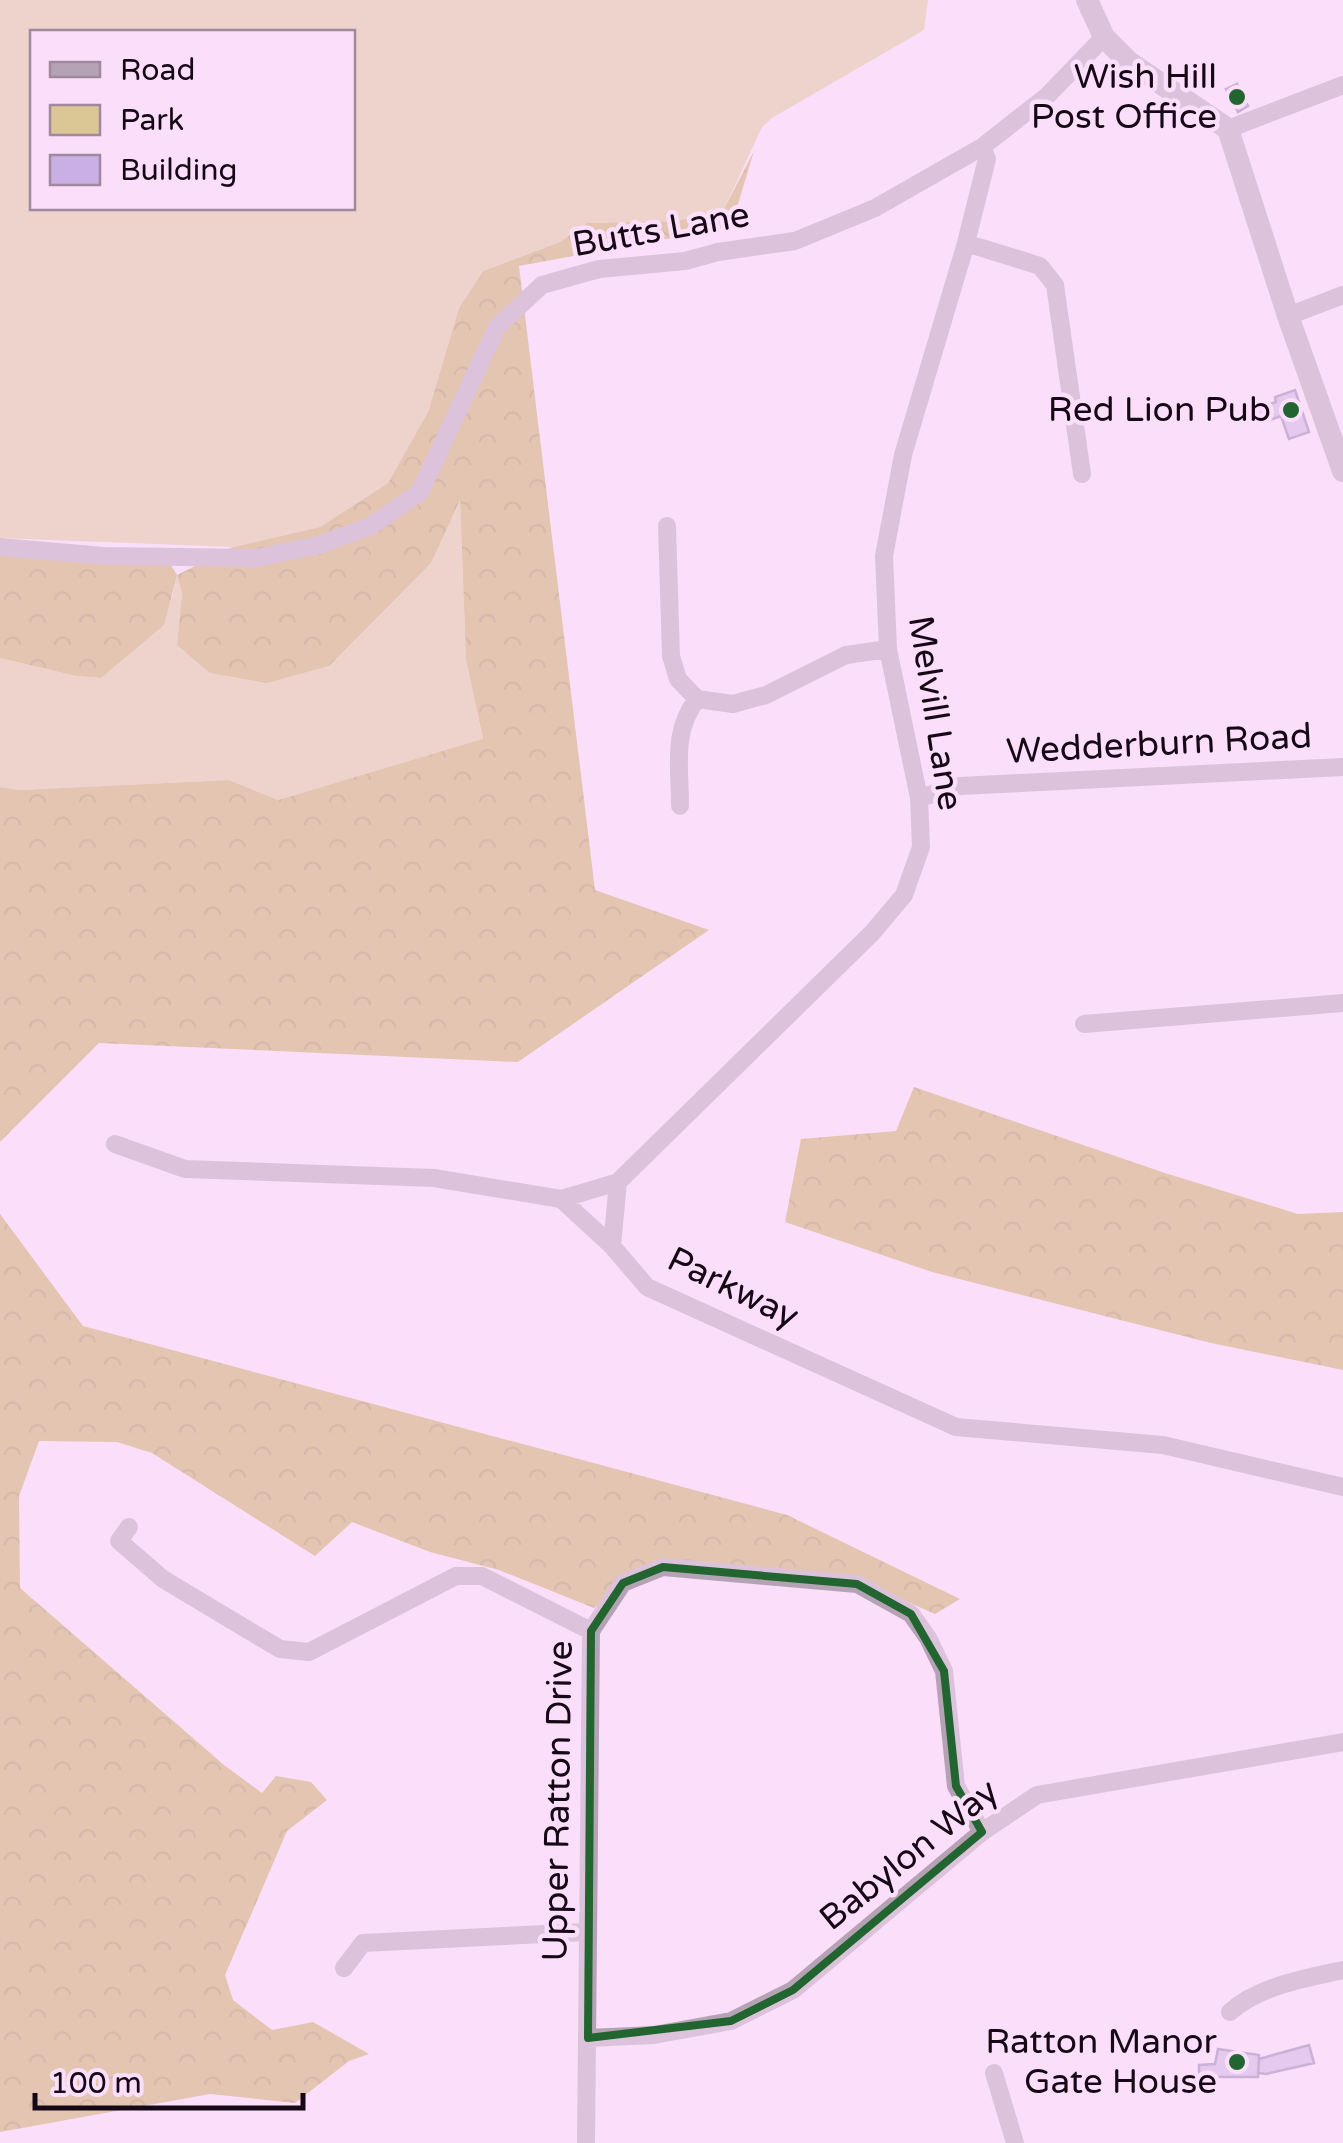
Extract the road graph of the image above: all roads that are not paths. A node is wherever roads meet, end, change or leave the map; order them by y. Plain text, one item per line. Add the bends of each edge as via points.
1 (1087, 0) edge
2 (1104, 37) junction
3 (1343, 84) edge
4 (1228, 129) junction
5 (982, 147) junction
6 (966, 243) junction
7 (1343, 294) edge
8 (1288, 316) junction
9 (1343, 471) edge
10 (1082, 474) dead end
11 (668, 526) dead end
12 (0, 547) edge
13 (888, 649) junction
14 (698, 699) junction
15 (1343, 766) edge
16 (919, 798) junction
17 (680, 806) dead end
18 (1343, 1003) edge
19 (1084, 1024) dead end
20 (115, 1144) dead end
21 (618, 1182) junction
22 (561, 1198) junction
23 (612, 1246) junction
24 (1343, 1487) edge
25 (129, 1527) dead end
26 (591, 1631) junction
27 (1343, 1742) edge
28 (982, 1832) junction
29 (354, 1926) dead end
30 (586, 1932) junction
31 (363, 1944) junction
32 (344, 1968) dead end
33 (1343, 1970) edge
34 (1230, 2012) dead end
35 (588, 2038) junction
36 (994, 2073) dead end
37 (586, 2143) edge
38 (1015, 2143) edge

1 - 2 street
2 - 4 street via 1129,62
2 - 5 street, Butts Lane via 1047,96
3 - 4 street
4 - 8 street
5 - 6 street, Melvill Lane via 987,159
5 - 12 street, Butts Lane via 875,208 795,241 599,269 542,285 497,327 420,492 371,526 256,558
6 - 10 street via 1040,266 1055,285
6 - 13 street, Melvill Lane via 903,455 884,556
7 - 8 street
8 - 9 street
11 - 14 street via 671,656 678,679
13 - 14 street via 836,658 766,696 733,704
13 - 16 street, Melvill Lane
14 - 17 street via 680,735
15 - 16 street, Wedderburn Road via 960,786
16 - 21 street, Melvill Lane via 921,847 904,895
18 - 19 street
20 - 22 street via 185,1169 434,1178
21 - 22 street
21 - 23 street
22 - 23 street, Parkway
23 - 24 street, Parkway via 646,1287 956,1427 1163,1445
25 - 26 street via 119,1541 163,1579 280,1650 309,1652 456,1576 482,1576
26 - 28 street, Upper Ratton Drive via 623,1584 663,1567 857,1584 911,1614 928,1638 944,1671 956,1786
26 - 30 street, Upper Ratton Drive
27 - 28 street, Babylon Way via 1038,1795
28 - 35 street, Babylon Way via 793,1990 731,2021
29 - 31 street
30 - 31 street
30 - 35 street, Upper Ratton Drive
31 - 32 street
33 - 34 street via 1242,2001
35 - 37 street, Upper Ratton Drive
36 - 38 street

